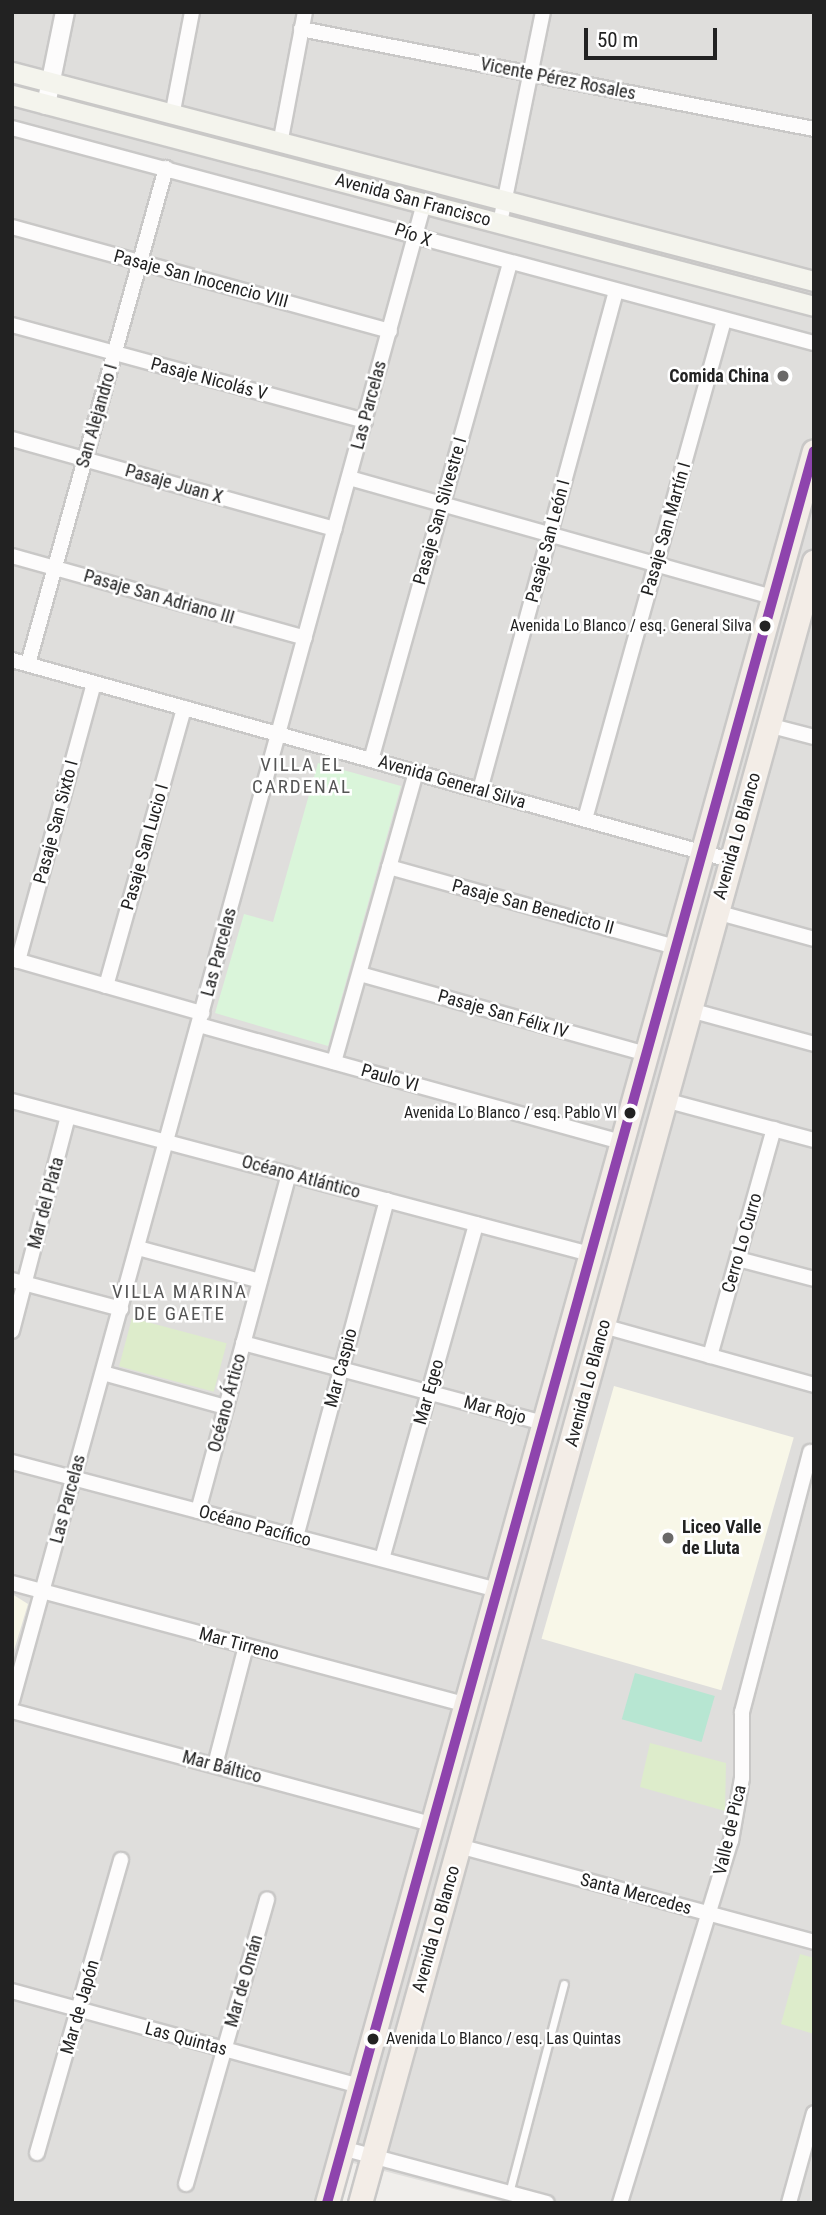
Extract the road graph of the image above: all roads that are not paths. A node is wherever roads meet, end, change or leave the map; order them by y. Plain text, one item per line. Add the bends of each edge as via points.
1 (65, 12) edge
2 (192, 12) edge
3 (304, 12) edge
4 (543, 12) edge
5 (302, 29) junction
6 (12, 72) edge
7 (531, 74) junction
8 (51, 83) junction
9 (12, 95) edge
10 (46, 105) junction
11 (172, 116) junction
12 (12, 128) edge
13 (814, 129) edge
14 (280, 144) junction
15 (166, 168) junction
16 (505, 202) junction
17 (424, 203) junction
18 (500, 223) junction
19 (12, 227) edge
20 (415, 238) junction
21 (140, 262) junction
22 (510, 263) junction
23 (814, 281) edge
24 (616, 291) junction
25 (814, 306) edge
26 (724, 320) junction
27 (12, 325) edge
28 (390, 331) junction
29 (814, 343) edge
30 (115, 353) junction
31 (365, 421) junction
32 (12, 439) edge
33 (814, 451) edge
34 (85, 460) junction
35 (349, 478) junction
36 (442, 504) junction
37 (335, 529) junction
38 (550, 534) junction
39 (12, 556) edge
40 (814, 562) edge
41 (656, 564) junction
42 (55, 568) junction
43 (773, 597) junction
44 (805, 627) edge
45 (305, 638) junction
46 (12, 660) edge
47 (28, 664) junction
48 (94, 683) junction
49 (184, 708) junction
50 (768, 724) junction
51 (279, 734) junction
52 (814, 737) edge
53 (370, 760) junction
54 (416, 772) junction
55 (480, 790) junction
56 (585, 819) junction
57 (702, 852) junction
58 (730, 860) junction
59 (389, 867) junction
60 (716, 912) junction
61 (814, 939) edge
62 (676, 947) junction
63 (15, 960) edge
64 (359, 974) junction
65 (106, 986) junction
66 (690, 1010) junction
67 (200, 1019) junction
68 (814, 1044) edge
69 (646, 1054) junction
70 (334, 1062) junction
71 (665, 1100) junction
72 (12, 1101) edge
73 (68, 1116) junction
74 (774, 1129) junction
75 (814, 1140) edge
76 (167, 1142) junction
77 (622, 1142) junction
78 (289, 1174) junction
79 (387, 1200) junction
80 (476, 1224) junction
81 (138, 1248) junction
82 (590, 1254) junction
83 (738, 1259) junction
84 (814, 1279) edge
85 (260, 1281) junction
86 (18, 1282) edge
87 (121, 1309) junction
88 (603, 1326) junction
89 (12, 1331) edge
90 (243, 1343) junction
91 (710, 1356) junction
92 (341, 1369) junction
93 (103, 1373) junction
94 (814, 1385) edge
95 (429, 1392) junction
96 (226, 1407) junction
97 (543, 1423) junction
98 (810, 1452) dead end
99 (12, 1462) edge
100 (74, 1478) junction
101 (198, 1511) junction
102 (296, 1537) junction
103 (510, 1543) junction
104 (541, 1552) junction
105 (382, 1559) junction
106 (12, 1583) edge
107 (497, 1590) junction
108 (43, 1592) junction
109 (246, 1646) junction
110 (12, 1701) edge
111 (465, 1704) junction
112 (12, 1711) edge
113 (215, 1765) junction
114 (432, 1824) junction
115 (459, 1846) junction
116 (121, 1860) dead end
117 (267, 1899) dead end
118 (708, 1914) junction
119 (814, 1942) edge
120 (564, 1983) dead end
121 (12, 1991) edge
122 (79, 2010) junction
123 (225, 2049) junction
124 (359, 2085) junction
125 (814, 2113) edge
126 (342, 2148) junction
127 (37, 2153) dead end
128 (372, 2158) junction
129 (186, 2184) dead end
130 (509, 2193) junction
131 (327, 2203) edge
132 (360, 2203) edge
133 (547, 2203) edge
134 (620, 2203) edge
135 (789, 2203) edge

1 - 8 street
2 - 11 street
3 - 5 street
4 - 7 street
5 - 7 street, Vicente Pérez Rosales
5 - 14 street
6 - 8 main road, Avenida San Francisco
7 - 13 street, Vicente Pérez Rosales
7 - 16 street
8 - 10 street
8 - 11 main road, Avenida San Francisco
9 - 10 main road, Avenida San Francisco
10 - 17 main road, Avenida San Francisco
11 - 14 main road, Avenida San Francisco
12 - 15 street, Pío X
14 - 16 main road, Avenida San Francisco
15 - 20 street, Pío X via 394,228
15 - 21 street, San Alejandro I
16 - 18 street
16 - 23 main road, Avenida San Francisco
17 - 18 main road, Avenida San Francisco
17 - 20 street, Las Parcelas
18 - 25 main road, Avenida San Francisco
19 - 21 street, Pasaje San Inocencio VIII
20 - 22 street, Pío X
20 - 28 street, Las Parcelas
21 - 28 street, Pasaje San Inocencio VIII
21 - 30 street, San Alejandro I
22 - 24 street, Pío X
22 - 36 street, Pasaje San Silvestre I
24 - 26 street, Pío X
24 - 38 street, Pasaje San León I
26 - 29 street, Pío X
26 - 41 street, Pasaje San Martín I
27 - 30 street, Pasaje Nicolás V
28 - 31 street, Las Parcelas
30 - 31 street, Pasaje Nicolás V
30 - 34 street, San Alejandro I
31 - 35 street, Las Parcelas
32 - 34 street, Pasaje Juan X
33 - 43 main road, Avenida Lo Blanco
34 - 37 street, Pasaje Juan X
34 - 42 street, San Alejandro I
35 - 36 street
35 - 37 street, Las Parcelas
36 - 38 street
36 - 53 street, Pasaje San Silvestre I
37 - 45 street, Las Parcelas
38 - 41 street
38 - 55 street, Pasaje San León I
39 - 42 street, Pasaje San Adriano III
40 - 44 main road, Avenida Lo Blanco
41 - 43 street
41 - 56 street, Pasaje San Martín I
42 - 45 street, Pasaje San Adriano III
42 - 47 street, San Alejandro I
43 - 57 main road, Avenida Lo Blanco
44 - 50 main road, Avenida Lo Blanco
45 - 51 street, Las Parcelas
46 - 47 street, Avenida General Silva
47 - 48 street, Avenida General Silva
48 - 49 street, Avenida General Silva
48 - 63 street, Pasaje San Sixto I
49 - 51 street, Avenida General Silva
49 - 65 street, Pasaje San Lucio I
50 - 52 street
50 - 58 main road, Avenida Lo Blanco
51 - 53 street, Avenida General Silva
51 - 67 street, Las Parcelas
53 - 54 street, Avenida General Silva
54 - 55 street, Avenida General Silva
54 - 59 street
55 - 56 street, Avenida General Silva
56 - 57 street, Avenida General Silva
57 - 58 street, Avenida General Silva
57 - 62 main road, Avenida Lo Blanco
58 - 60 main road, Avenida Lo Blanco
59 - 62 street, Pasaje San Benedicto II
59 - 64 street
60 - 61 street
60 - 66 main road, Avenida Lo Blanco
62 - 69 main road, Avenida Lo Blanco
63 - 65 street, Paulo VI
64 - 69 street, Pasaje San Félix IV
64 - 70 street
65 - 67 street, Paulo VI
66 - 68 street
66 - 71 main road, Avenida Lo Blanco
67 - 70 street, Paulo VI
67 - 76 street, Las Parcelas
69 - 77 main road, Avenida Lo Blanco
70 - 77 street, Paulo VI
71 - 74 street
71 - 88 main road, Avenida Lo Blanco
72 - 73 street, Océano Atlántico
73 - 76 street, Océano Atlántico
73 - 86 street, Mar del Plata
74 - 75 street
74 - 83 street, Cerro Lo Curro
76 - 78 street, Océano Atlántico
76 - 81 street, Las Parcelas
77 - 82 main road, Avenida Lo Blanco
78 - 79 street, Océano Atlántico
78 - 85 street, Océano Ártico
79 - 80 street, Océano Atlántico
79 - 92 street, Mar Caspio
80 - 82 street, Océano Atlántico
80 - 95 street, Mar Egeo
81 - 85 street
81 - 87 street, Las Parcelas
82 - 97 main road, Avenida Lo Blanco
83 - 84 street
83 - 91 street, Cerro Lo Curro
85 - 90 street, Océano Ártico
86 - 87 street
86 - 89 street, Mar del Plata
87 - 93 street, Las Parcelas
88 - 91 street
88 - 104 main road, Avenida Lo Blanco
90 - 92 street, Mar Rojo
90 - 96 street, Océano Ártico
91 - 94 street
92 - 95 street, Mar Rojo
92 - 102 street, Mar Caspio
93 - 96 street
93 - 100 street, Las Parcelas
95 - 97 street, Mar Rojo
95 - 105 street, Mar Egeo
96 - 101 street, Océano Ártico
97 - 103 main road, Avenida Lo Blanco
98 - 118 street, Valle de Pica via 744,1704 735,1823
99 - 100 street, Océano Pacífico
100 - 101 street, Océano Pacífico
100 - 108 street, Las Parcelas
101 - 102 street, Océano Pacífico
102 - 105 street, Océano Pacífico
103 - 104 main road
103 - 107 main road, Avenida Lo Blanco
104 - 115 main road, Avenida Lo Blanco
105 - 107 street, Océano Pacífico
106 - 108 street, Mar Tirreno
107 - 111 main road, Avenida Lo Blanco
108 - 109 street, Mar Tirreno
108 - 110 street, Las Parcelas
109 - 111 street, Mar Tirreno
109 - 113 street
111 - 114 main road, Avenida Lo Blanco
112 - 113 street, Mar Báltico
113 - 114 street, Mar Báltico
114 - 124 main road, Avenida Lo Blanco
115 - 118 street, Santa Mercedes
115 - 128 main road, Avenida Lo Blanco
116 - 122 street, Mar de Japón
117 - 123 street, Mar de Omán
118 - 119 street, Santa Mercedes
118 - 134 street, Valle de Pica
120 - 130 lane
121 - 122 street, Las Quintas
122 - 123 street, Las Quintas
122 - 127 street, Mar de Japón
123 - 124 street, Las Quintas
123 - 129 street, Mar de Omán
124 - 126 main road, Avenida Lo Blanco
125 - 135 street
126 - 128 street
126 - 131 main road, Avenida Lo Blanco
128 - 130 street
128 - 132 main road, Avenida Lo Blanco
130 - 133 street

